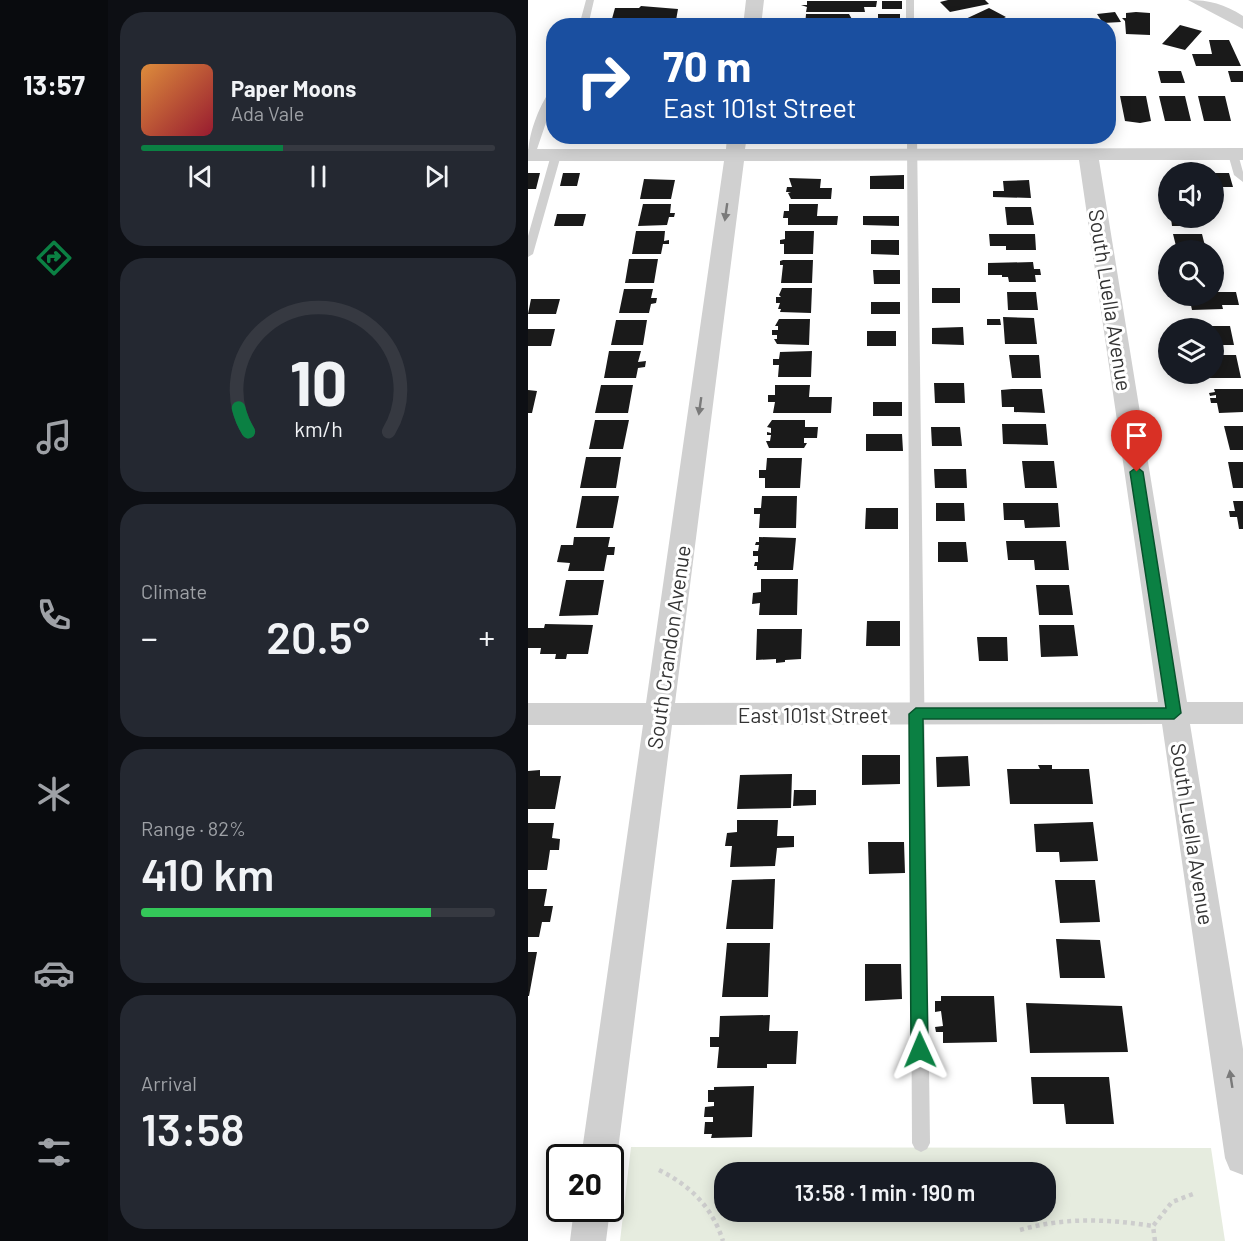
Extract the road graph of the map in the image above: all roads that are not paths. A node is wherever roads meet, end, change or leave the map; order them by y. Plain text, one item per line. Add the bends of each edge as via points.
1 (590, 0) edge
2 (755, 0) edge
3 (910, 0) edge
4 (1197, 0) edge
5 (585, 18) edge
6 (753, 18) edge
7 (910, 18) edge
8 (1243, 24) edge
9 (546, 105) edge
10 (735, 145) edge
11 (912, 145) edge
12 (529, 154) edge
13 (556, 154) junction
14 (1088, 154) junction
15 (1238, 154) edge
16 (1243, 179) edge
17 (528, 254) edge
18 (1174, 713) junction
19 (1243, 713) edge
20 (528, 714) edge
21 (659, 714) junction
22 (916, 714) junction
23 (921, 1143) dead end
24 (601, 1144) edge
25 (1243, 1158) edge
26 (590, 1222) edge
27 (588, 1241) edge

1 - 5 lane
2 - 6 street
3 - 7 lane
4 - 8 street
9 - 12 lane
10 - 11 street
10 - 13 street
10 -> 21 street, South Crandon Avenue
11 - 14 street
11 - 22 lane
12 - 13 street
13 - 17 lane
14 - 15 street
14 - 18 street, South Luella Avenue
15 - 16 lane via 1239,175
18 - 19 street, East 101st Street
18 - 22 street, East 101st Street
25 -> 18 street, South Luella Avenue
20 - 21 street, East 101st Street
21 - 22 street, East 101st Street
21 - 24 street, South Crandon Avenue
22 - 23 lane
26 - 27 street

